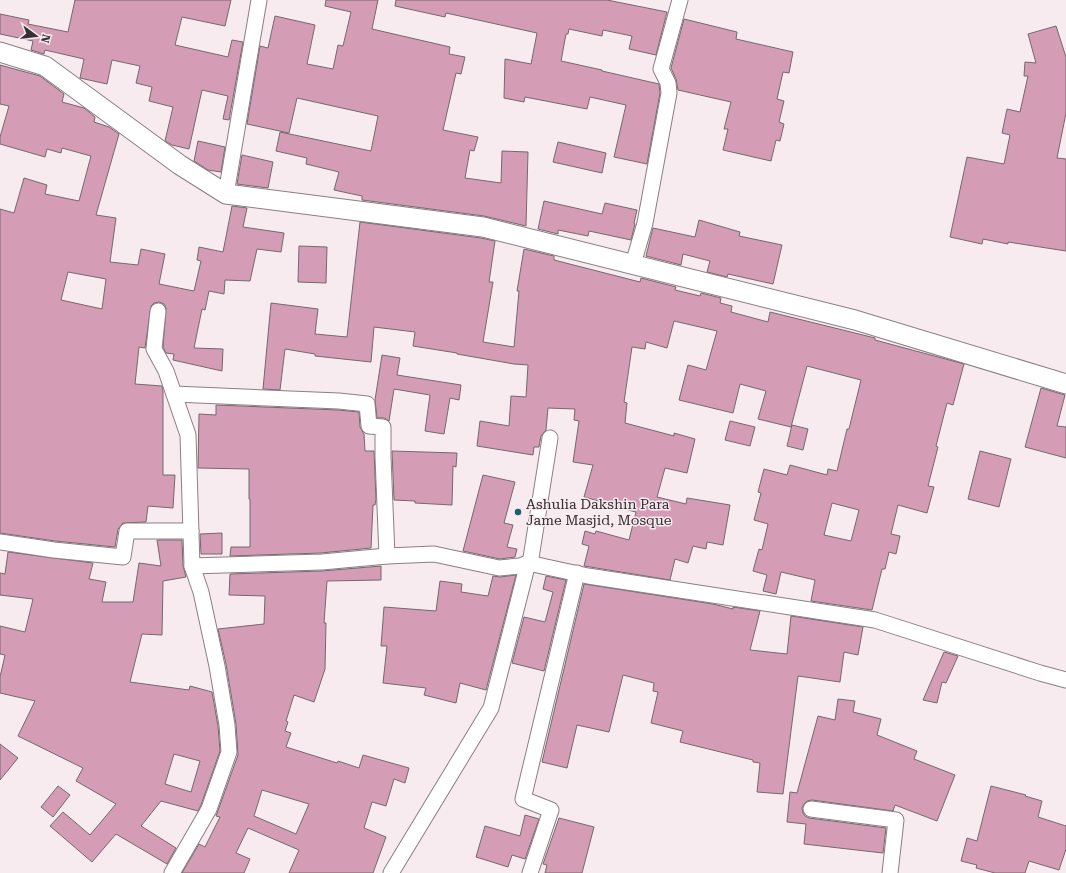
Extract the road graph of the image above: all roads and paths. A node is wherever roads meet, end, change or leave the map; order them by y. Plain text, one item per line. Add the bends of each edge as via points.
1 (260, 0) edge
2 (680, 0) edge
3 (0, 52) edge
4 (226, 194) junction
5 (633, 264) junction
6 (158, 311) dead end
7 (1066, 384) edge
8 (174, 394) junction
9 (550, 438) dead end
10 (191, 531) junction
11 (0, 542) edge
12 (387, 556) junction
13 (529, 563) junction
14 (192, 566) junction
15 (577, 573) junction
16 (1066, 680) edge
17 (811, 809) dead end
18 (172, 873) edge
19 (391, 873) edge
20 (530, 873) edge
21 (890, 873) edge

1 - 4 street
2 - 5 street via 661,69 668,83 668,93 645,223
3 - 4 street via 45,66 180,165
4 - 5 street via 483,227
5 - 7 street via 856,320
6 - 8 street via 154,348
8 - 10 street via 188,435
8 - 12 street via 367,404 369,426 383,427
9 - 13 street
10 - 11 street via 127,531 123,557
10 - 14 street
12 - 13 street via 434,554 499,568
12 - 14 street via 322,562
13 - 15 street
13 - 19 street via 491,708
14 - 18 street via 201,592 216,666 227,725 229,752 209,809
15 - 16 street via 875,620
15 - 20 street via 523,799 551,810
17 - 21 street via 896,820

